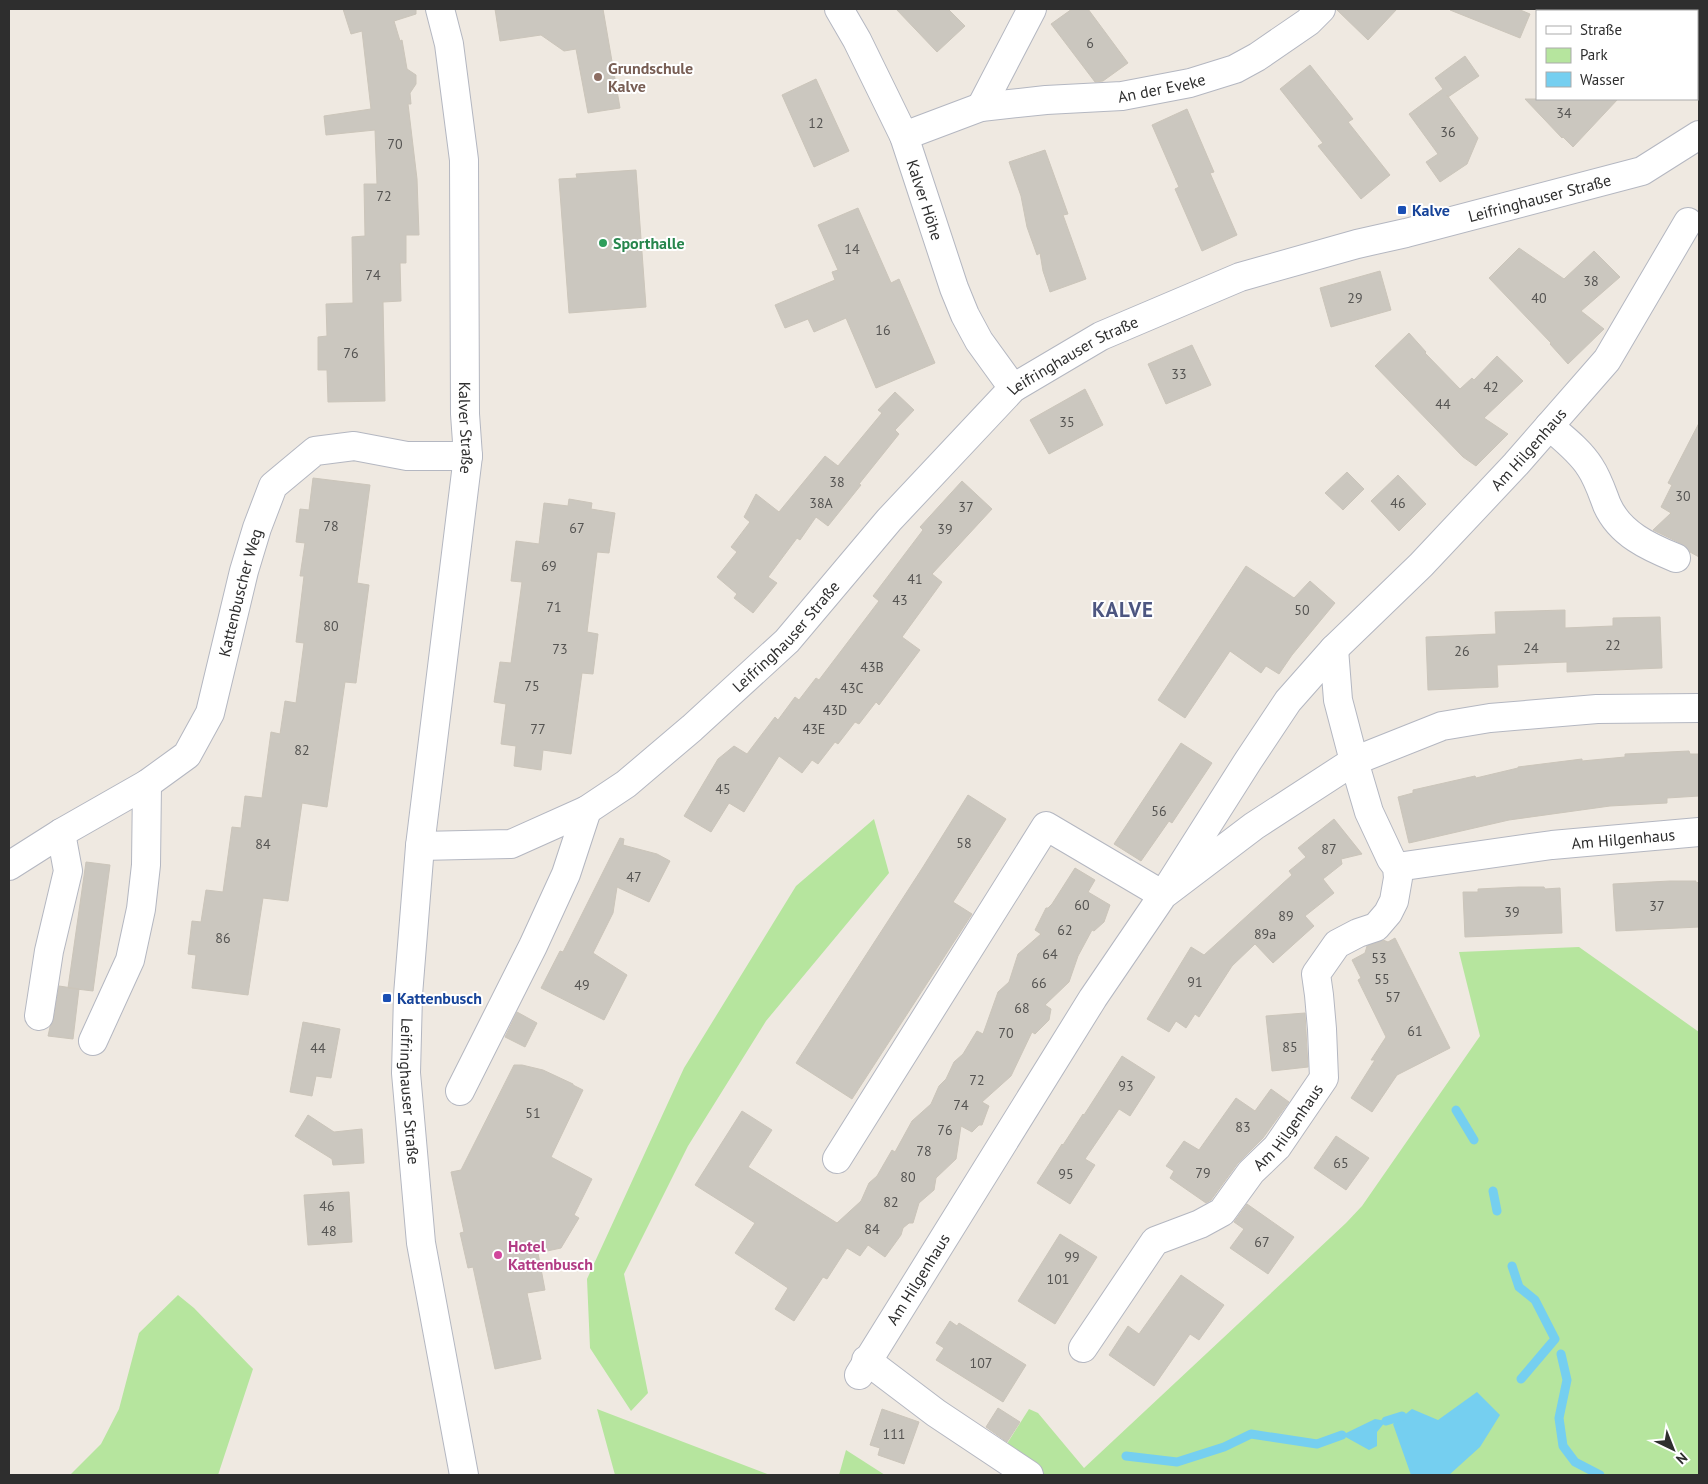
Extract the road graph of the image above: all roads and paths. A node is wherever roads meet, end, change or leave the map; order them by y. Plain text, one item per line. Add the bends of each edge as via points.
1 (440, 9) edge
2 (839, 9) edge
3 (1032, 9) edge
4 (1321, 9) edge
5 (981, 108) junction
6 (1699, 135) edge
7 (904, 136) junction
8 (1688, 222) dead end
9 (1013, 388) junction
10 (1549, 426) junction
11 (468, 456) junction
12 (1676, 558) dead end
13 (1334, 649) junction
14 (1699, 708) edge
15 (1354, 761) junction
16 (147, 784) junction
17 (587, 810) junction
18 (1699, 832) edge
19 (61, 833) junction
20 (420, 846) junction
21 (9, 866) edge
22 (1397, 867) junction
23 (1163, 895) junction
24 (39, 1016) dead end
25 (93, 1040) dead end
26 (460, 1091) dead end
27 (837, 1159) dead end
28 (1083, 1348) dead end
29 (464, 1475) edge
30 (1029, 1475) edge

1 - 11 street, Kalver Straße via 449,44 464,160
2 - 7 street, Kalver Höhe
3 - 5 street
4 - 5 street, An der Eveke via 1308,22 1257,57 1235,69 1190,83 1122,96
5 - 7 street, An der Eveke
6 - 9 street, Leifringhauser Straße via 1642,171 1240,277 1101,336
7 - 9 street, Kalver Höhe via 965,315 979,342
8 - 10 street, Am Hilgenhaus via 1607,360
9 - 17 street, Leifringhauser Straße via 889,520 787,641 626,784
10 - 12 street via 1590,465 1608,508 1624,529 1646,546
10 - 13 street, Am Hilgenhaus via 1421,565
11 - 16 street, Kattenbuscher Weg via 407,456 354,446 315,451 272,486 244,571 210,713 187,755
11 - 20 street, Kalver Straße
13 - 15 street via 1338,700
13 - 23 street, Am Hilgenhaus via 1288,702
14 - 15 street, Am Hilgenhaus via 1597,709 1480,720 1442,726
15 - 22 street via 1368,812
15 - 23 street, Am Hilgenhaus via 1254,826
16 - 19 street, Kattenbuscher Weg
16 - 25 street via 146,865 141,909 130,960
17 - 20 street, Leifringhauser Straße via 511,844
17 - 26 street via 562,883 534,946
18 - 22 street, Am Hilgenhaus via 1552,845
19 - 21 street
19 - 24 street via 68,871 49,951
20 - 29 street, Leifringhauser Straße via 408,996 406,1073 421,1243
22 - 28 street, Am Hilgenhaus via 1394,902 1388,913 1376,927 1337,944 1316,974 1324,1078 1278,1147 1251,1172 1222,1212 1154,1241
23 - 27 street via 1046,826
23 - 30 street, Am Hilgenhaus via 1093,998 863,1368

